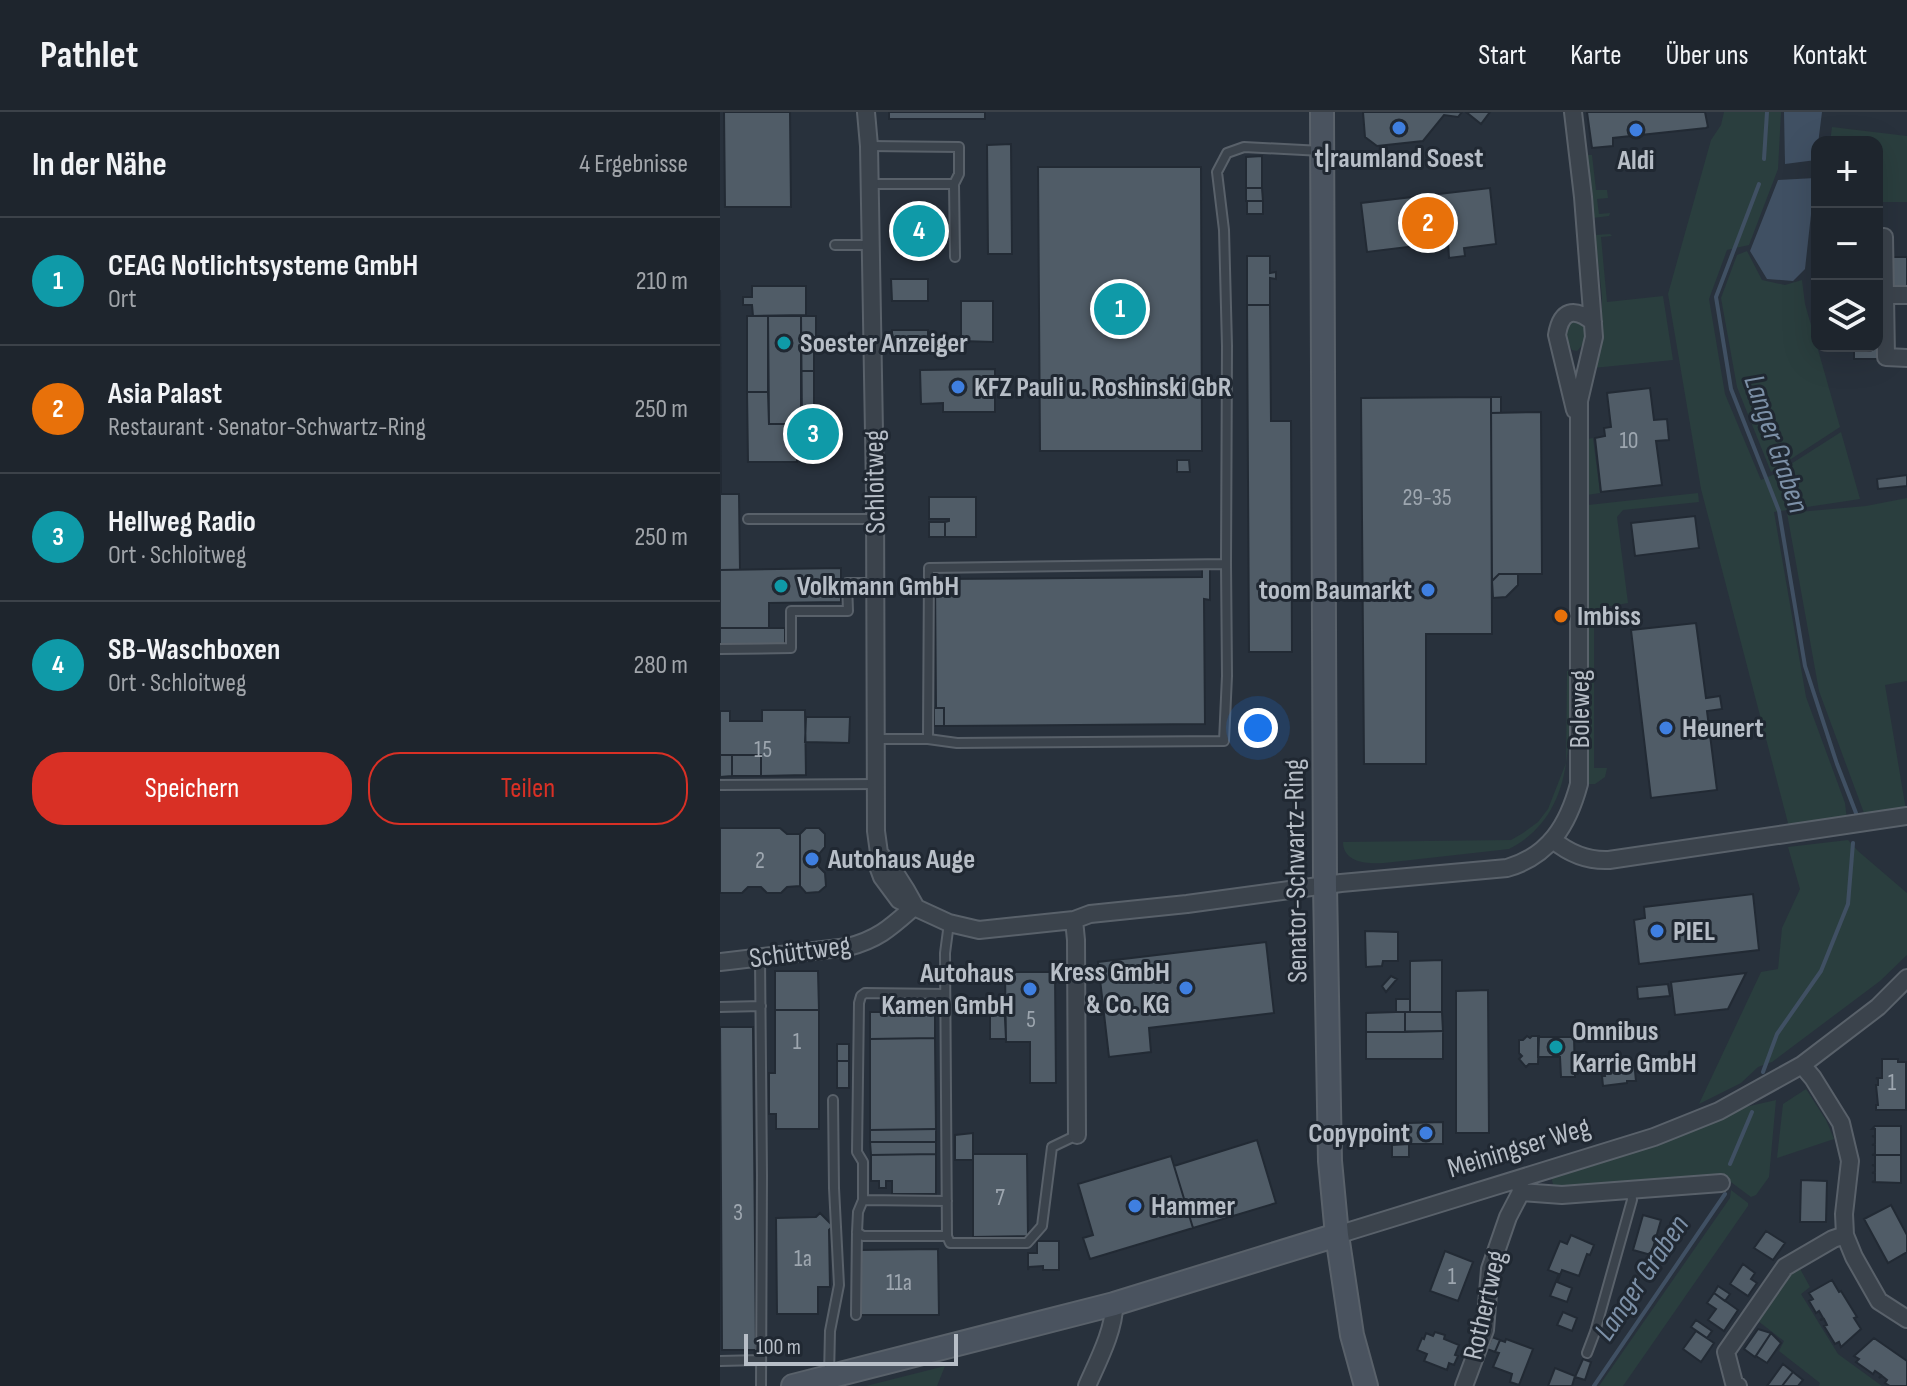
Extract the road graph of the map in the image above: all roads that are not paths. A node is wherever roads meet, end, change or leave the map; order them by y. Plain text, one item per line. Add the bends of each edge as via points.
1 (866, 112) edge
2 (1322, 112) edge
3 (1573, 112) edge
4 (869, 146) junction
5 (1322, 151) junction
6 (869, 184) junction
7 (954, 184) junction
8 (1884, 237) dead end
9 (835, 245) dead end
10 (871, 245) junction
11 (955, 257) dead end
12 (1885, 295) junction
13 (1907, 295) edge
14 (1593, 322) junction
15 (1907, 358) edge
16 (1579, 428) junction
17 (748, 519) dead end
18 (875, 519) junction
19 (1226, 564) junction
20 (876, 583) junction
21 (720, 649) edge
22 (877, 739) junction
23 (928, 739) junction
24 (877, 784) junction
25 (720, 785) edge
26 (1907, 816) edge
27 (1553, 840) junction
28 (1325, 886) junction
29 (915, 906) junction
30 (1074, 920) junction
31 (949, 923) junction
32 (760, 958) junction
33 (720, 962) edge
34 (1907, 978) edge
35 (945, 994) junction
36 (761, 1006) junction
37 (720, 1007) edge
38 (1802, 1065) junction
39 (833, 1100) dead end
40 (1077, 1135) joint
41 (1721, 1183) dead end
42 (1520, 1186) junction
43 (1631, 1190) junction
44 (863, 1200) junction
45 (947, 1201) junction
46 (857, 1232) junction
47 (1337, 1235) junction
48 (1845, 1235) junction
49 (947, 1236) junction
50 (1114, 1304) junction
51 (856, 1315) dead end
52 (1907, 1319) edge
53 (1587, 1353) dead end
54 (761, 1360) junction
55 (720, 1361) edge
56 (829, 1377) junction
57 (761, 1386) edge
58 (793, 1386) edge
59 (1087, 1386) edge
60 (1366, 1386) edge
61 (1464, 1386) edge
62 (1738, 1386) edge

1 - 4 street, Schloitweg
2 - 5 main road, Senator-Schwartz-Ring
3 - 14 street, Boleweg
4 - 6 street, Schloitweg
4 - 7 lane via 959,147
5 - 19 lane via 1244,147 1227,153 1217,172 1227,346
5 - 28 main road, Senator-Schwartz-Ring
6 - 7 lane
6 - 10 street, Schloitweg
7 - 11 lane
8 - 12 street
9 - 10 lane
10 - 18 street, Schloitweg
12 - 13 street
12 - 15 street via 1886,357
14 - 16 street, Boleweg
14 - 16 street, Boleweg via 1584,314 1566,314 1557,335
16 - 27 street, Boleweg via 1579,784 1572,809
17 - 18 lane
18 - 20 street, Schloitweg
19 - 23 lane via 929,568
19 - 23 lane via 1224,741
20 - 21 lane via 847,583 848,611 791,611 791,648
20 - 22 street, Schloitweg
22 - 23 lane
22 - 24 street, Schloitweg
24 - 25 lane
24 - 29 street, Schloitweg via 878,866 899,900
26 - 27 street via 1609,860 1578,856
27 - 28 street, Boleweg via 1529,860 1507,868
28 - 30 street, Schloitweg
28 - 47 main road, Senator-Schwartz-Ring via 1330,1161
29 - 31 street, Schloitweg
29 - 32 street, Schüttweg via 865,943
30 - 31 street, Schloitweg via 979,930
30 - 40 street
31 - 35 lane
32 - 33 street, Schüttweg
32 - 36 lane
34 - 38 street, Meiningser Weg
35 - 44 lane via 861,996 857,1152 863,1162
35 - 45 lane
36 - 37 lane
36 - 54 lane
38 - 42 street, Meiningser Weg via 1719,1111
38 - 48 street via 1841,1123 1850,1161
39 - 56 lane via 839,1285
40 - 49 lane via 1052,1147 1042,1226 1027,1243 950,1243
41 - 43 street, Meiningser Weg
42 - 43 street, Meiningser Weg via 1562,1195
42 - 47 street, Meiningser Weg
42 - 61 street, Rothertweg via 1490,1269 1485,1330
43 - 53 lane
44 - 45 lane
44 - 46 lane
45 - 49 lane
46 - 49 lane
46 - 51 lane
47 - 50 main road, Meiningser Weg
47 - 60 main road, Senator-Schwartz-Ring via 1352,1335
48 - 52 street via 1879,1301
48 - 62 street via 1785,1267 1726,1352
50 - 56 main road, Meiningser Weg
50 - 59 street via 1111,1326
54 - 55 lane
54 - 57 lane
56 - 58 main road, Meiningser Weg

